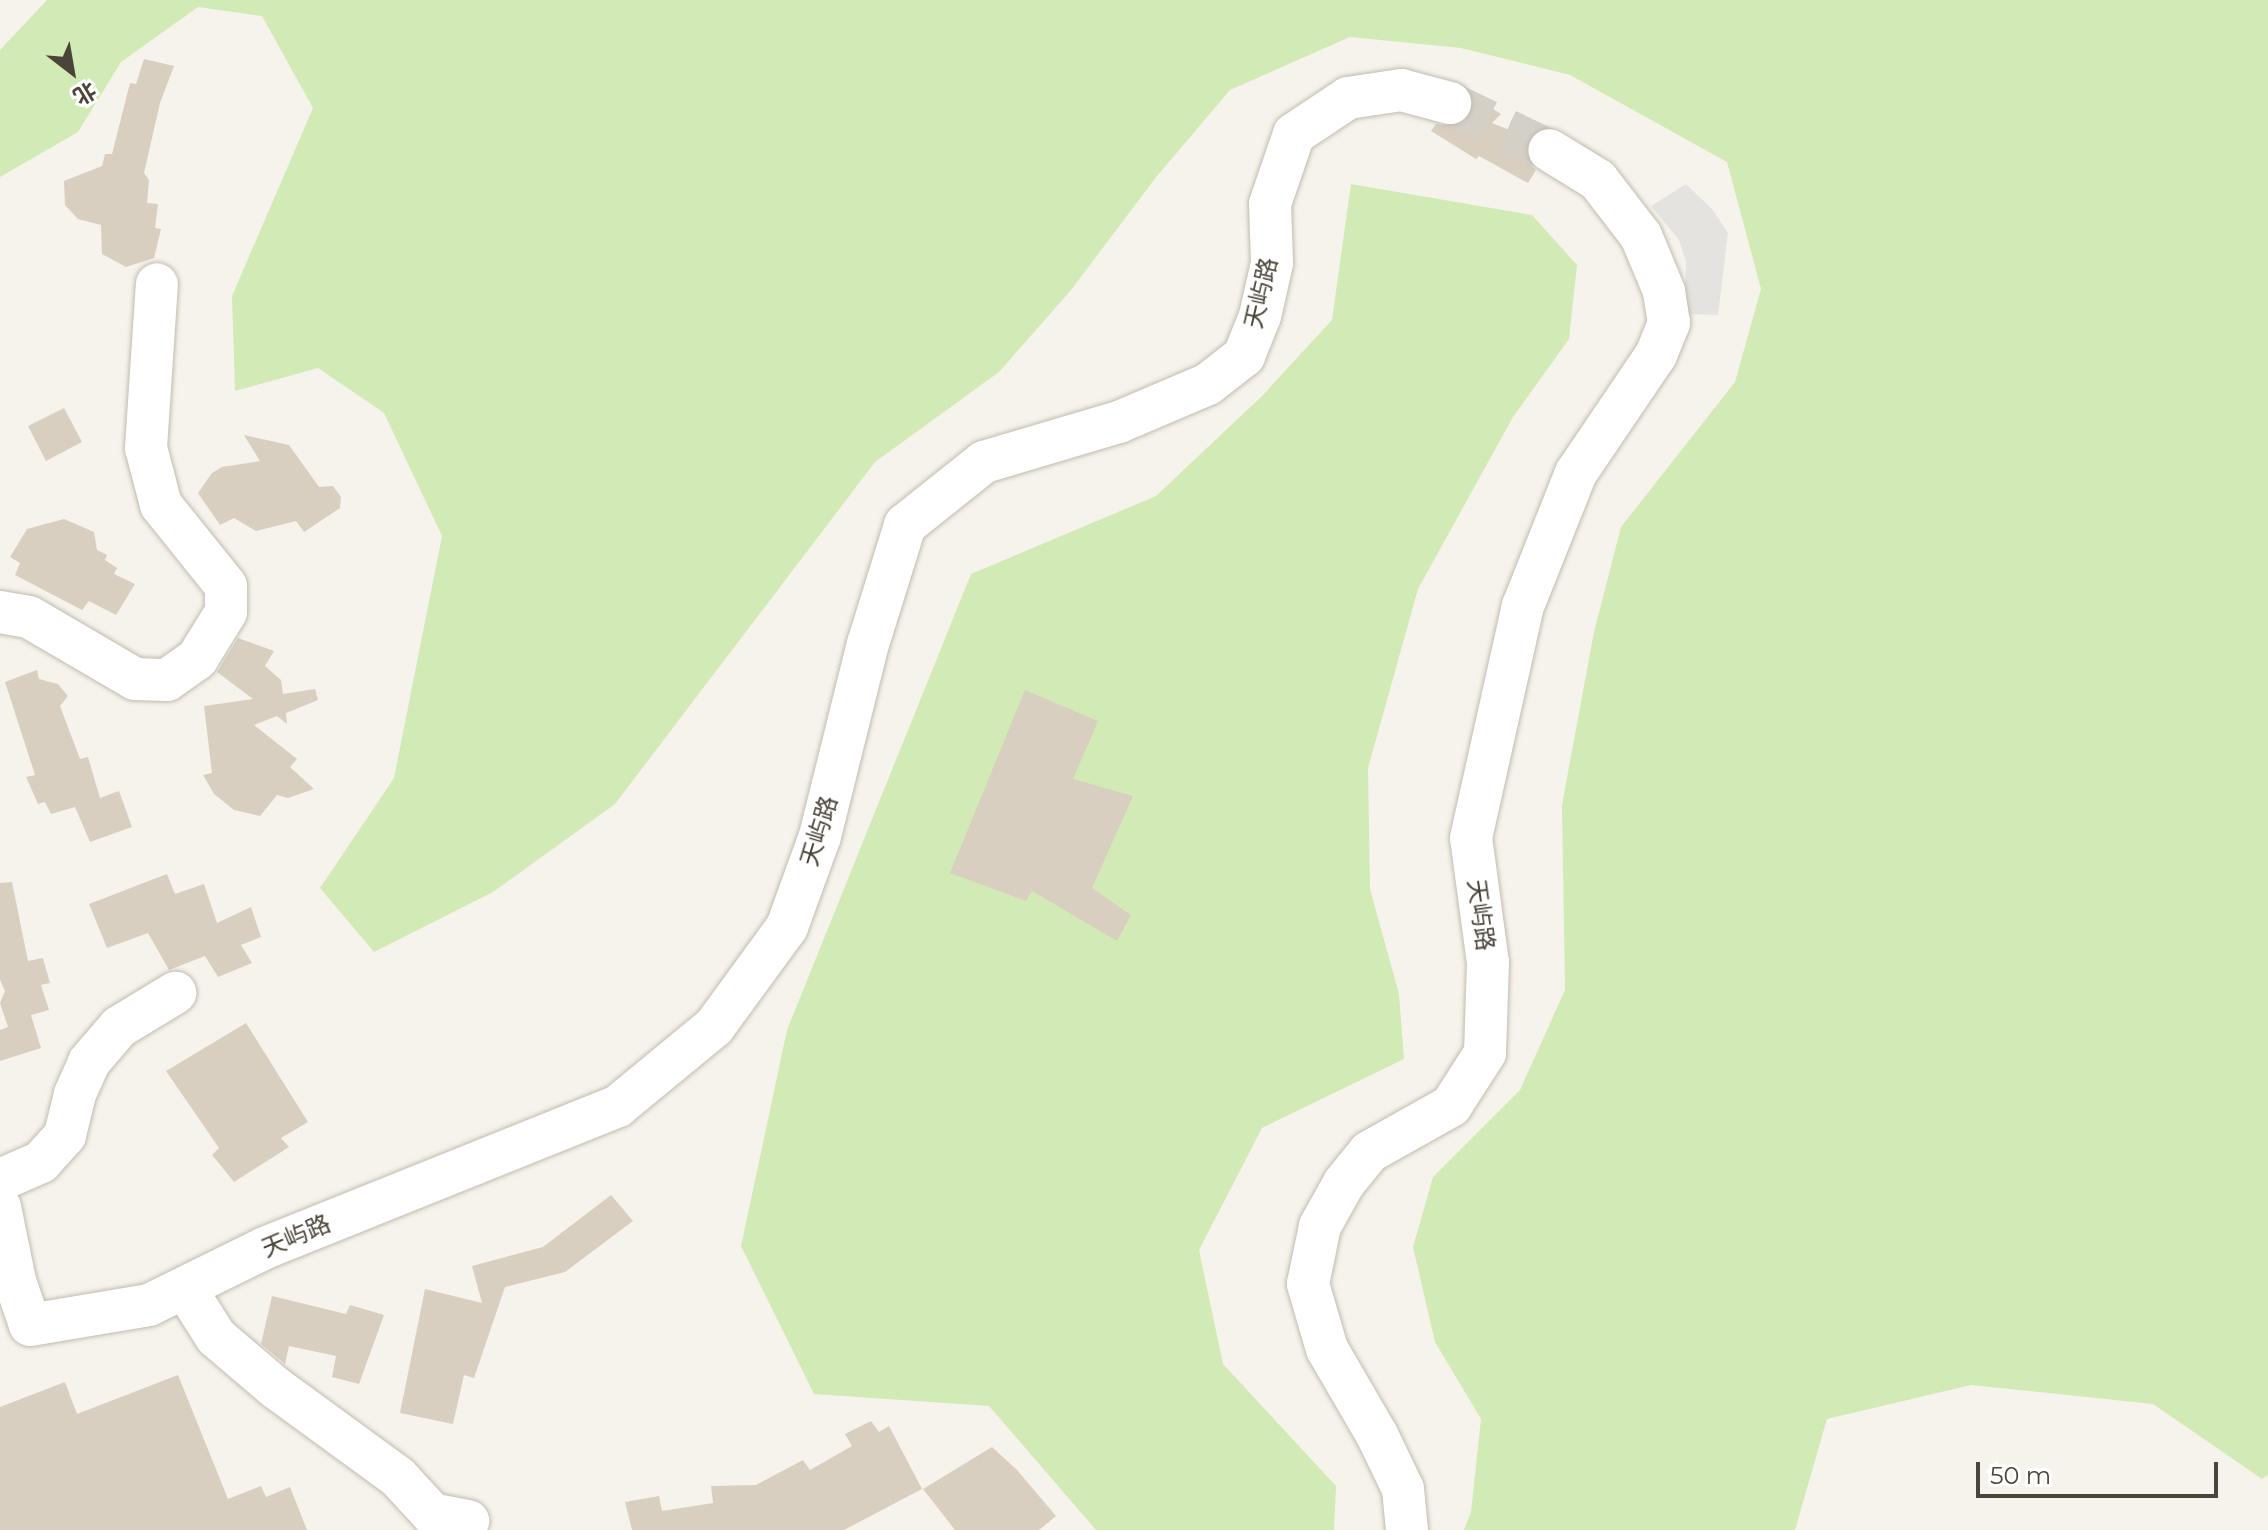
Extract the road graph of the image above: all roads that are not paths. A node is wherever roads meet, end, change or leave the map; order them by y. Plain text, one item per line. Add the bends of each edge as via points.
1 (1450, 103) tunnel mouth
2 (1549, 150) tunnel mouth
3 (157, 284) dead end
4 (0, 612) edge
5 (175, 993) dead end
6 (0, 1180) edge
7 (0, 1207) edge
8 (185, 1288) junction
9 (15, 1324) edge
10 (468, 1521) dead end
11 (1407, 1530) edge

1 - 8 street, 天屿路 via 1401,90 1348,98 1294,134 1270,204 1272,263 1260,316 1244,356 1208,384 1119,422 984,462 905,525 868,644 820,836 787,927 714,1027 618,1106 265,1248
2 - 11 street, 天屿路 via 1598,180 1641,236 1664,291 1669,323 1656,355 1576,473 1523,606 1471,838 1488,963 1485,1053 1451,1106 1369,1152 1320,1226 1308,1284 1315,1310 1327,1349 1403,1489
3 - 4 street via 146,448 161,505 226,586 226,612 197,659 167,680 135,679 29,617
5 - 6 street via 119,1027 89,1062 65,1135 41,1162
7 - 9 street, 天屿路 via 15,1281
8 - 9 street, 天屿路 via 149,1305
8 - 10 street via 216,1337 276,1388 398,1477 432,1514

